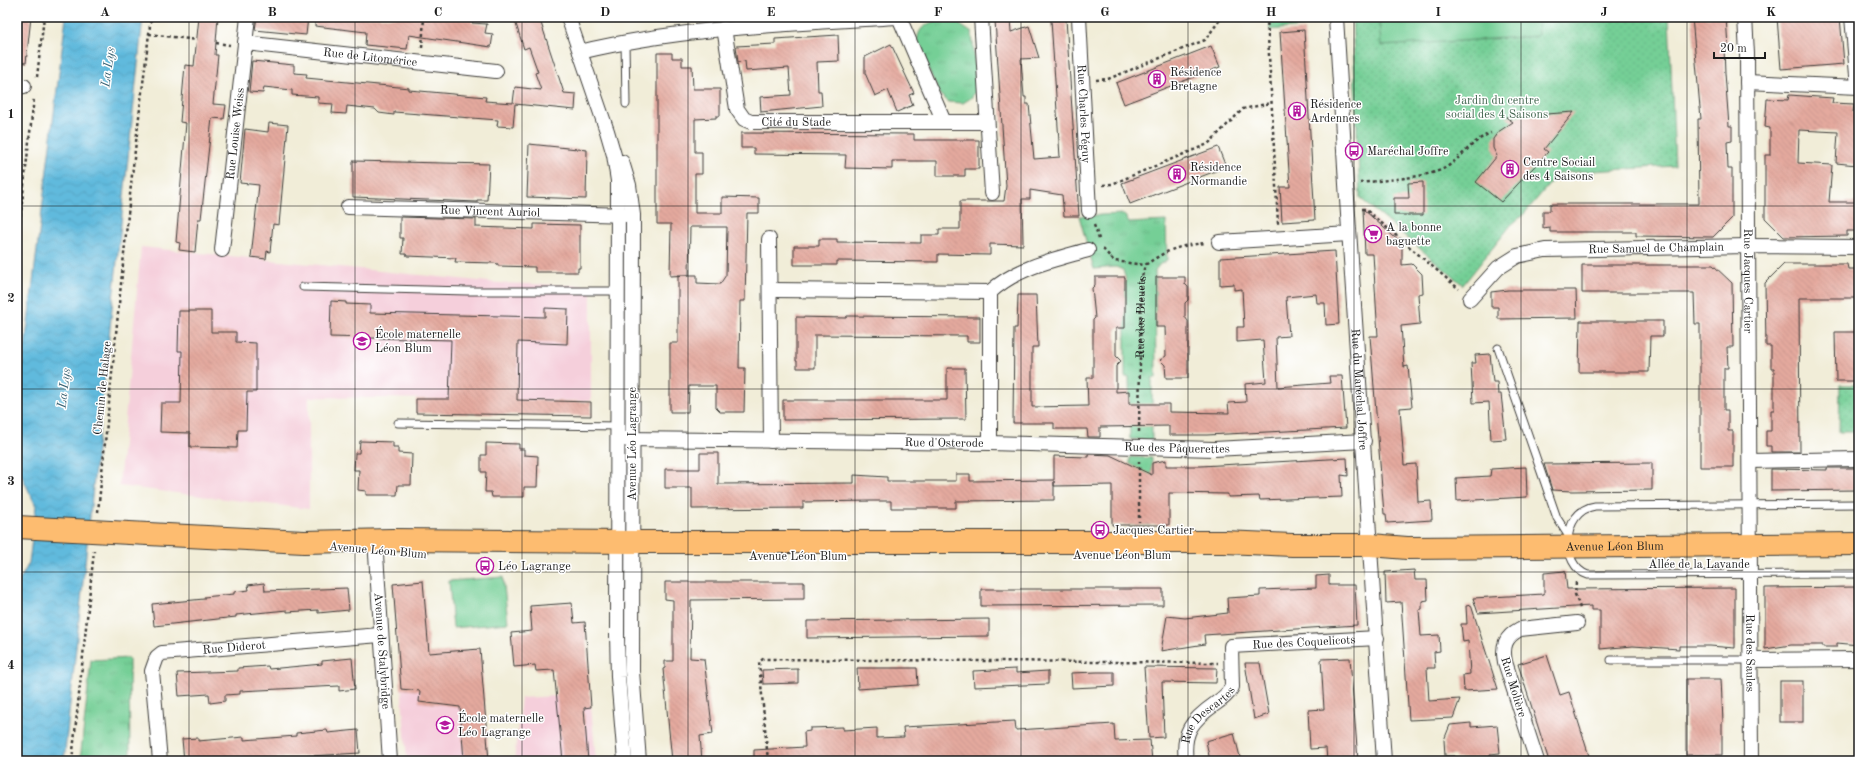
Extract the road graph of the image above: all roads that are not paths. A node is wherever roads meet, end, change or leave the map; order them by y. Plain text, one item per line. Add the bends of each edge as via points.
1 (248, 17) edge
2 (568, 17) edge
3 (898, 17) edge
4 (981, 17) edge
5 (1078, 17) edge
6 (1336, 17) edge
7 (1745, 17) edge
8 (1852, 17) edge
9 (724, 28) junction
10 (625, 42) junction
11 (245, 43) junction
12 (580, 52) junction
13 (496, 71) dead end
14 (1747, 82) junction
15 (1858, 87) edge
16 (626, 104) dead end
17 (944, 122) junction
18 (987, 122) junction
19 (607, 131) junction
20 (992, 193) dead end
21 (348, 207) dead end
22 (1089, 211) road end
23 (619, 215) junction
24 (633, 215) junction
25 (1349, 234) junction
26 (769, 238) dead end
27 (1219, 242) road end
28 (1748, 246) junction
29 (1859, 247) edge
30 (1095, 249) road end
31 (222, 250) dead end
32 (303, 287) dead end
33 (770, 290) junction
34 (625, 291) junction
35 (990, 292) junction
36 (1470, 299) road end
37 (1498, 348) dead end
38 (398, 422) dead end
39 (625, 433) junction
40 (771, 441) junction
41 (1364, 441) junction
42 (990, 443) junction
43 (1859, 459) edge
44 (1751, 461) junction
45 (1859, 504) edge
46 (1751, 505) junction
47 (17, 519) edge
48 (1859, 533) edge
49 (1751, 540) junction
50 (1569, 541) junction
51 (1859, 544) edge
52 (1371, 545) junction
53 (375, 546) junction
54 (1292, 546) junction
55 (624, 549) junction
56 (1859, 574) edge
57 (1752, 575) junction
58 (1577, 623) road end
59 (380, 635) junction
60 (1377, 638) junction
61 (1231, 646) joint
62 (1859, 659) edge
63 (1611, 660) dead end
64 (1751, 660) junction
65 (160, 761) edge
66 (390, 761) edge
67 (625, 761) edge
68 (639, 761) edge
69 (1186, 761) edge
70 (1384, 761) edge
71 (1537, 761) edge
72 (1751, 761) edge

1 - 11 street, Rue Louise Weiss
2 - 12 street, Avenue Léo Lagrange
3 - 9 street
3 - 17 street
4 - 18 street
5 - 22 street, Rue Charles Péguy
6 - 25 street, Rue du Maréchal Joffre
7 - 14 street, Rue Jacques Cartier
8 - 15 street
9 - 10 street
9 - 17 street, Cité du Stade via 737,109 744,119 751,122
10 - 12 street
10 - 16 lane
11 - 13 street, Rue de Litomérice
11 - 31 street, Rue Louise Weiss
12 - 19 street, Avenue Léo Lagrange
14 - 15 street
14 - 28 street, Rue Jacques Cartier
17 - 18 street, Cité du Stade
18 - 20 street
19 - 23 street, Avenue Léo Lagrange via 617,168
19 - 24 street, Avenue Léo Lagrange via 626,172
21 - 23 street, Rue Vincent Auriol
23 - 24 street, Rue Vincent Auriol
23 - 34 street, Avenue Léo Lagrange
24 - 34 street, Avenue Léo Lagrange
25 - 27 street
25 - 41 street, Rue du Maréchal Joffre
26 - 33 street
28 - 29 street, Rue Samuel de Champlain
28 - 36 street, Rue Samuel de Champlain via 1545,250 1517,256 1498,268
28 - 44 street, Rue Jacques Cartier
30 - 35 street via 1021,271 1001,282
32 - 34 lane via 456,291
33 - 35 street
33 - 40 street
34 - 39 street, Avenue Léo Lagrange
35 - 42 street, Rue d'Osterode
37 - 50 lane via 1557,518
38 - 39 lane
39 - 40 street, Rue d'Osterode
39 - 55 street, Avenue Léo Lagrange
40 - 42 street, Rue d'Osterode
41 - 42 street, Rue des Pâquerettes via 1214,449
41 - 52 street, Rue du Maréchal Joffre
43 - 44 street
44 - 46 street, Rue Jacques Cartier
45 - 46 lane, Avenue Léon Blum
46 - 49 street, Rue Jacques Cartier
46 - 50 lane, Avenue Léon Blum via 1595,506 1581,510 1574,516
47 - 53 main road, Avenue Léon Blum, bridge via 148,534
48 - 49 main road, Avenue Léon Blum
49 - 50 main road, Avenue Léon Blum
49 - 51 main road, Avenue Léon Blum
49 - 57 street, Rue des Saules
50 - 52 main road, Avenue Léon Blum via 1406,537
50 - 57 lane, Allée de la Lavande via 1570,555 1576,568 1585,574
52 - 54 main road, Avenue Léon Blum
52 - 60 street, Rue du Maréchal Joffre
53 - 55 main road, Avenue Léon Blum via 408,554
53 - 59 street, Avenue de Stalybridge
54 - 55 main road, Avenue Léon Blum via 1224,542 1139,542
54 - 55 main road, Avenue Léon Blum via 1180,555
55 - 67 street, Avenue Léo Lagrange via 618,677
55 - 68 street, Avenue Léo Lagrange
56 - 57 lane, Allée de la Lavande
57 - 64 street, Rue des Saules
58 - 71 street, Rue Molière via 1520,629 1504,643 1505,662
59 - 65 street, Rue Diderot via 162,653 157,657 152,671
59 - 66 street, Avenue de Stalybridge
60 - 61 street, Rue des Coquelicots
60 - 70 street, Rue du Maréchal Joffre
61 - 69 street, Rue Descartes via 1233,680 1229,693 1203,712 1191,725 1185,744
62 - 64 street
63 - 64 lane
64 - 72 street, Rue des Saules

